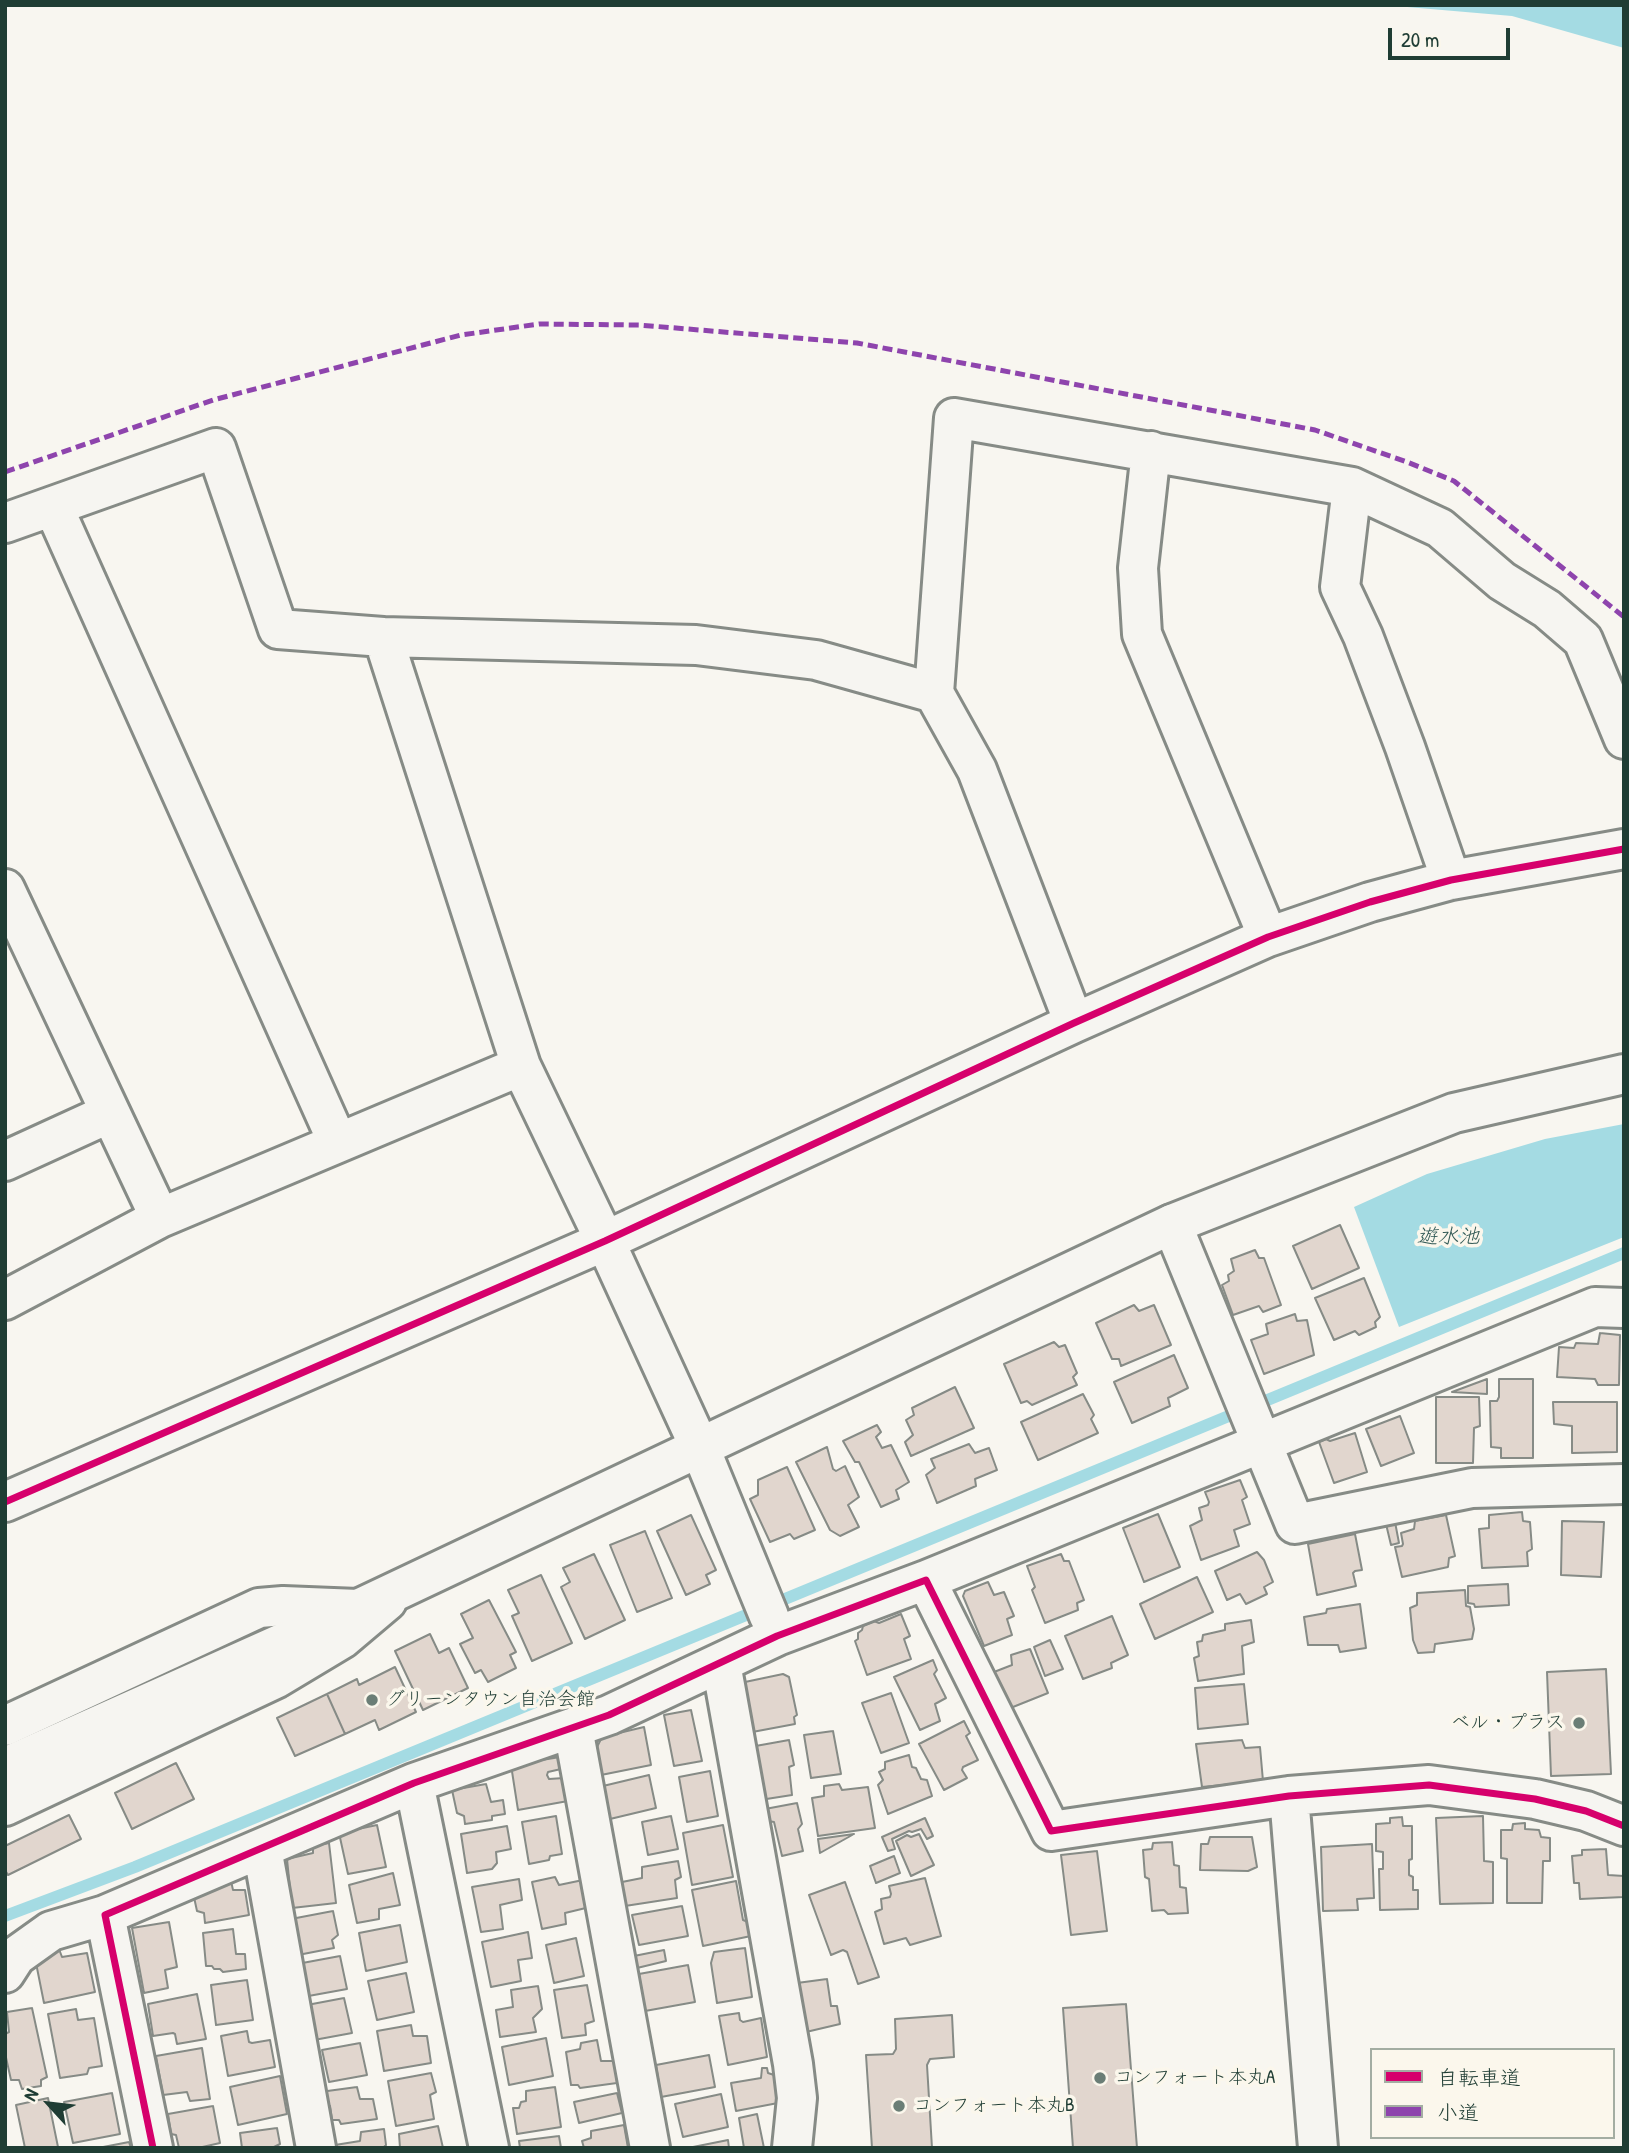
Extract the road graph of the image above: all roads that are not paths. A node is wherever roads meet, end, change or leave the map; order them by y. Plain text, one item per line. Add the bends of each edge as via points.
1 (1152, 451) junction
2 (1352, 487) junction
3 (53, 506) junction
4 (5, 523) edge
5 (383, 637) junction
6 (934, 693) junction
7 (1624, 739) edge
8 (1624, 849) edge
9 (1451, 880) junction
10 (5, 889) edge
11 (1268, 937) junction
12 (1074, 1023) junction
13 (521, 1066) junction
14 (1624, 1074) edge
15 (110, 1113) junction
16 (338, 1143) junction
17 (5, 1161) edge
18 (160, 1219) junction
19 (1172, 1224) junction
20 (605, 1241) junction
21 (5, 1300) edge
22 (1624, 1308) edge
23 (1252, 1419) junction
24 (700, 1448) junction
25 (1624, 1484) edge
26 (5, 1502) edge
27 (926, 1580) junction
28 (403, 1587) junction
29 (358, 1609) junction
30 (769, 1616) dead end
31 (720, 1663) junction
32 (5, 1726) edge
33 (573, 1728) junction
34 (5, 1767) edge
35 (414, 1783) junction
36 (1289, 1796) junction
37 (5, 1806) edge
38 (1624, 1826) edge
39 (262, 1848) junction
40 (105, 1915) junction
41 (5, 1973) edge
42 (153, 2148) edge
43 (316, 2148) edge
44 (489, 2148) edge
45 (650, 2148) edge
46 (792, 2148) edge
47 (1318, 2148) edge

1 - 2 street
1 - 6 street via 954,418
1 - 11 street via 1138,568 1142,635
2 - 7 street via 1440,528 1583,640
2 - 9 street via 1340,587 1373,661
3 - 4 street
3 - 5 street via 216,448 278,629
3 - 16 street
5 - 6 street via 696,645 816,660
5 - 13 street
6 - 12 street via 977,770
8 - 9 street
9 - 11 street
10 - 15 street
11 - 12 street
12 - 20 street
13 - 16 street
13 - 20 street
14 - 19 street via 1454,1113
15 - 17 street
15 - 18 street
16 - 18 street
18 - 21 street
19 - 23 street
19 - 24 street
20 - 24 street
20 - 26 street
22 - 23 street via 1595,1307
23 - 25 street via 1295,1524 1472,1488
23 - 27 street
24 - 28 street
24 - 30 street
27 - 31 street via 777,1636
27 - 36 street via 1051,1831
28 - 29 street
28 - 37 street via 342,1639 277,1678
29 - 32 street via 259,1608
29 - 34 street
31 - 33 street
31 - 46 street via 793,2064 797,2098
33 - 35 street
33 - 45 street
35 - 39 street
35 - 44 street
36 - 38 street via 1429,1785 1535,1799
36 - 47 street
39 - 40 street
39 - 43 street
40 - 41 street via 51,1931 16,1956
40 - 42 street

